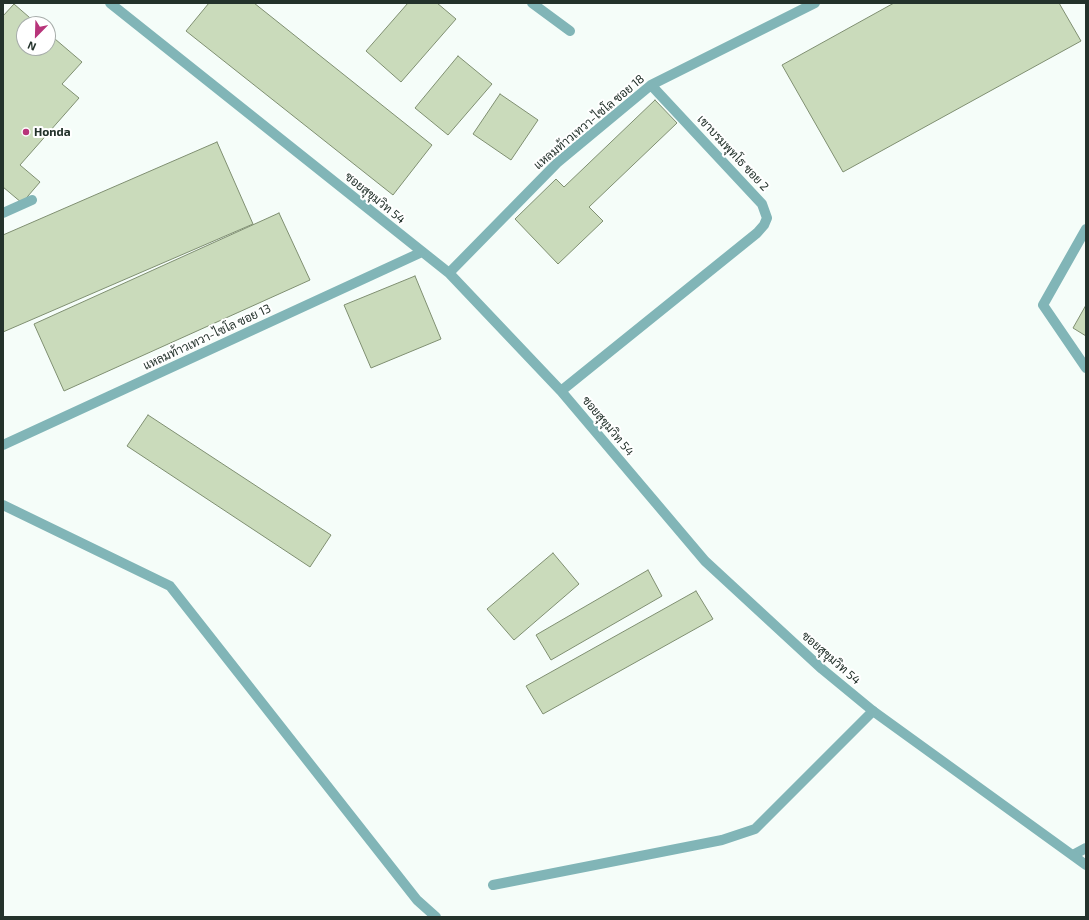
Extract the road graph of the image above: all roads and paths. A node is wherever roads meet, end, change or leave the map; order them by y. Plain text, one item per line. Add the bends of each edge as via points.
1 (110, 3) edge
2 (532, 3) edge
3 (815, 3) edge
4 (570, 31) dead end
5 (652, 85) junction
6 (32, 200) dead end
7 (3, 213) edge
8 (1086, 229) edge
9 (422, 252) junction
10 (449, 273) junction
11 (1086, 368) edge
12 (561, 391) junction
13 (3, 445) edge
14 (3, 505) edge
15 (873, 711) junction
16 (1086, 848) edge
17 (1073, 855) junction
18 (1086, 865) edge
19 (493, 886) dead end
20 (436, 917) edge

1 - 9 street, ซอยสุขุมวิท 54
2 - 4 street
3 - 5 street, แหลมท้าวเทวา-ไซโล ซอย 18
5 - 10 street, แหลมท้าวเทวา-ไซโล ซอย 18 via 557,163
5 - 12 street, เขาบรมพุทโธ ซอย 2 via 762,204 767,218 757,233
6 - 7 street
8 - 11 street via 1043,304
9 - 10 street, ซอยสุขุมวิท 54
9 - 13 street, แหลมท้าวเทวา-ไซโล ซอย 13
10 - 12 street, ซอยสุขุมวิท 54
12 - 15 street, ซอยสุขุมวิท 54 via 705,561 822,669
14 - 20 street via 170,586 417,900
15 - 17 street, ซอยสุขุมวิท 54
15 - 19 street via 755,829 722,840
16 - 17 street
17 - 18 street, ซอยสุขุมวิท 54

